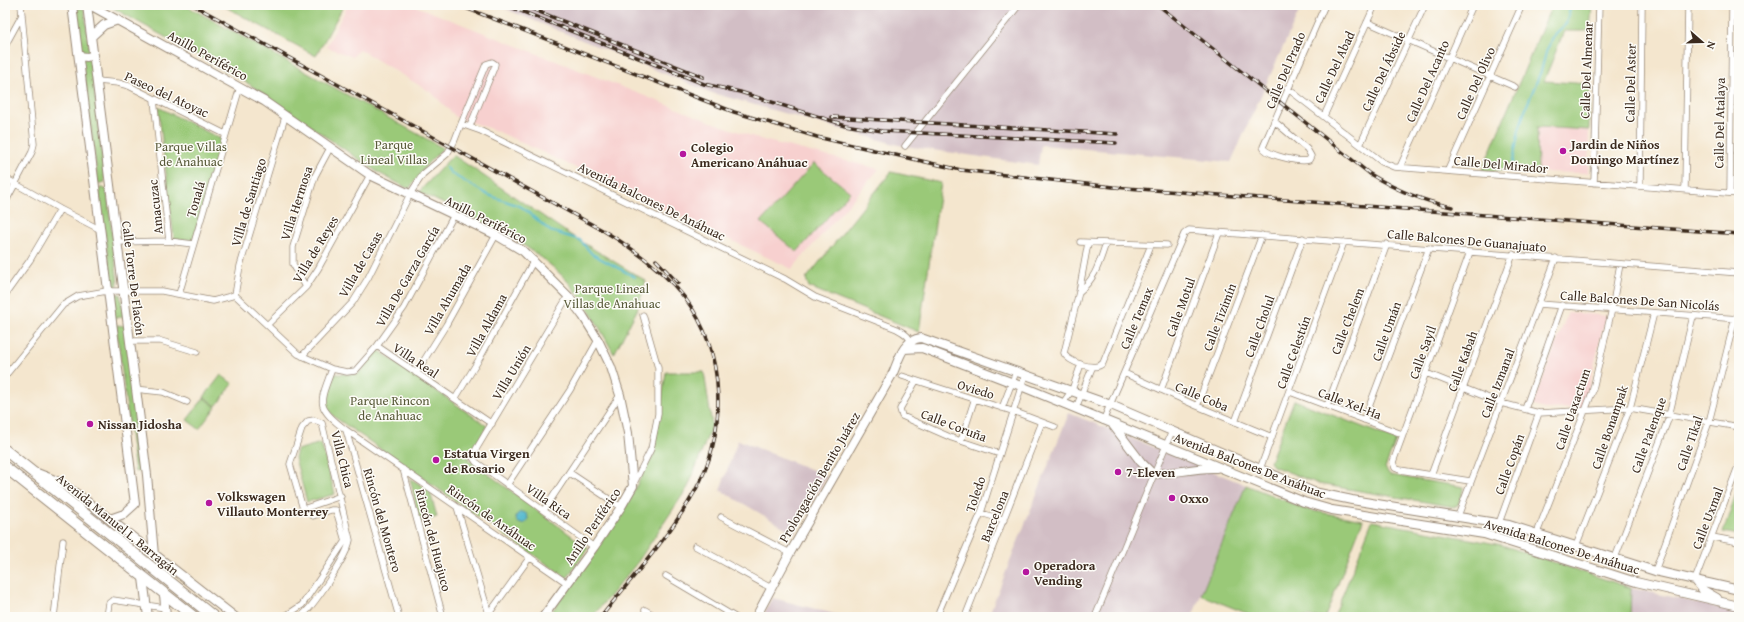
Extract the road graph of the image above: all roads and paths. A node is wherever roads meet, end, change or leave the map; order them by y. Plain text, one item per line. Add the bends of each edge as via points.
1 (21, 5) edge
2 (72, 5) edge
3 (87, 5) edge
4 (90, 5) edge
5 (1020, 5) edge
6 (1325, 5) edge
7 (1375, 5) edge
8 (1425, 5) edge
9 (1473, 5) edge
10 (1522, 5) edge
11 (1599, 5) edge
12 (1642, 5) edge
13 (1688, 5) edge
14 (1732, 5) edge
15 (22, 14) junction
16 (118, 20) junction
17 (1367, 22) junction
18 (92, 36) junction
19 (1409, 40) junction
20 (5, 46) edge
21 (94, 55) junction
22 (78, 56) junction
23 (1450, 57) junction
24 (1491, 76) junction
25 (98, 81) junction
26 (1515, 86) dead end
27 (240, 87) junction
28 (476, 88) junction
29 (1287, 88) junction
30 (484, 92) junction
31 (154, 100) junction
32 (466, 110) junction
33 (474, 113) junction
34 (1324, 116) junction
35 (285, 117) junction
36 (1274, 121) junction
37 (461, 124) junction
38 (470, 126) junction
39 (225, 134) junction
40 (905, 146) dead end
41 (1360, 146) junction
42 (330, 148) junction
43 (1400, 167) junction
44 (1448, 170) junction
45 (370, 175) junction
46 (5, 178) edge
47 (1594, 183) junction
48 (16, 184) junction
49 (1640, 185) junction
50 (110, 186) junction
51 (95, 188) junction
52 (1685, 189) junction
53 (1730, 193) junction
54 (410, 194) junction
55 (1739, 194) edge
56 (5, 204) edge
57 (60, 209) junction
58 (454, 215) junction
59 (100, 229) junction
60 (1192, 230) joint
61 (1219, 233) junction
62 (496, 234) junction
63 (1262, 235) junction
64 (1303, 238) junction
65 (170, 241) junction
66 (118, 242) junction
67 (1080, 242) dead end
68 (1344, 242) junction
69 (1088, 243) junction
70 (1106, 243) junction
71 (193, 244) junction
72 (1387, 244) junction
73 (1151, 245) junction
74 (1167, 245) dead end
75 (1429, 248) junction
76 (1470, 252) junction
77 (1513, 254) junction
78 (1556, 258) junction
79 (534, 260) junction
80 (1620, 264) junction
81 (1739, 273) edge
82 (306, 287) junction
83 (107, 291) junction
84 (123, 291) junction
85 (1079, 292) junction
86 (179, 294) junction
87 (5, 295) edge
88 (235, 295) junction
89 (568, 296) junction
90 (1539, 304) junction
91 (1562, 305) junction
92 (1612, 309) junction
93 (1654, 313) junction
94 (643, 315) dead end
95 (1693, 316) junction
96 (1737, 319) edge
97 (111, 322) junction
98 (126, 322) junction
99 (267, 325) junction
100 (598, 340) junction
101 (911, 340) junction
102 (130, 341) junction
103 (377, 346) junction
104 (904, 349) junction
105 (913, 349) junction
106 (197, 352) dead end
107 (302, 356) junction
108 (1081, 364) junction
109 (332, 368) junction
110 (1092, 368) junction
111 (1013, 371) junction
112 (416, 373) junction
113 (1124, 373) junction
114 (1426, 373) junction
115 (5, 376) edge
116 (902, 376) dead end
117 (1027, 376) junction
118 (916, 381) junction
119 (1010, 382) junction
120 (1023, 386) junction
121 (1463, 388) junction
122 (135, 389) junction
123 (1072, 390) junction
124 (1161, 390) junction
125 (1290, 392) junction
126 (1081, 394) junction
127 (620, 395) junction
128 (455, 399) junction
129 (974, 400) junction
130 (187, 402) dead end
131 (1063, 403) junction
132 (1501, 403) junction
133 (1111, 405) junction
134 (1197, 406) junction
135 (1327, 406) junction
136 (1002, 408) junction
137 (1076, 408) junction
138 (1630, 408) junction
139 (1525, 409) junction
140 (1586, 410) junction
141 (1012, 411) junction
142 (1539, 413) junction
143 (1669, 414) junction
144 (1102, 420) junction
145 (1364, 420) junction
146 (1042, 422) junction
147 (1235, 422) junction
148 (1709, 422) junction
149 (492, 424) junction
150 (1113, 424) junction
151 (1056, 427) dead end
152 (1739, 427) edge
153 (346, 430) junction
154 (1172, 431) junction
155 (1402, 434) junction
156 (1272, 437) junction
157 (961, 442) junction
158 (1166, 445) junction
159 (5, 450) edge
160 (1000, 454) junction
161 (473, 458) joint
162 (1739, 464) edge
163 (5, 467) edge
164 (403, 469) junction
165 (1223, 469) junction
166 (1260, 469) junction
167 (32, 471) junction
168 (570, 473) junction
169 (1153, 474) junction
170 (1235, 474) junction
171 (147, 475) junction
172 (1431, 475) junction
173 (132, 477) junction
174 (1470, 481) junction
175 (507, 485) junction
176 (633, 486) junction
177 (341, 496) junction
178 (135, 504) junction
179 (149, 504) junction
180 (457, 507) junction
181 (621, 507) junction
182 (303, 509) junction
183 (544, 510) junction
184 (981, 512) junction
185 (1458, 516) junction
186 (721, 517) dead end
187 (110, 519) junction
188 (1004, 520) junction
189 (1499, 523) junction
190 (1538, 533) junction
191 (1484, 534) junction
192 (1712, 537) junction
193 (63, 541) dead end
194 (348, 541) junction
195 (1739, 542) edge
196 (695, 546) dead end
197 (1576, 546) junction
198 (594, 547) junction
199 (790, 553) junction
200 (154, 555) junction
201 (530, 557) junction
202 (1615, 558) junction
203 (1655, 571) junction
204 (666, 576) dead end
205 (143, 578) junction
206 (1694, 580) junction
207 (1636, 582) junction
208 (568, 584) junction
209 (771, 588) junction
210 (1739, 590) edge
211 (164, 594) junction
212 (307, 599) junction
213 (314, 602) junction
214 (1724, 603) junction
215 (146, 605) junction
216 (1739, 606) edge
217 (165, 608) junction
218 (645, 610) dead end
219 (487, 616) edge
220 (54, 617) edge
221 (107, 617) edge
222 (148, 617) edge
223 (166, 617) edge
224 (194, 617) edge
225 (214, 617) edge
226 (234, 617) edge
227 (284, 617) edge
228 (300, 617) edge
229 (399, 617) edge
230 (443, 617) edge
231 (543, 617) edge
232 (657, 617) edge
233 (735, 617) edge
234 (756, 617) edge
235 (940, 617) edge
236 (965, 617) edge
237 (1095, 617) edge

1 - 15 street
2 - 22 street
3 - 18 street, Calle Torre De Flacón
4 - 16 street, Anillo Periférico
5 - 40 street
6 - 29 street, Calle Del Prado
7 - 17 street, Calle Del Abad
8 - 19 street, Calle Del Ábside
9 - 23 street, Calle Del Acanto
10 - 24 street, Calle Del Olivo
11 - 47 street, Calle Del Almenar
12 - 49 street, Calle Del Aster
13 - 52 street
14 - 53 street, Calle Del Atalaya
15 - 20 street
15 - 48 street via 34,136 32,152
16 - 18 street via 104,25
16 - 27 street, Anillo Periférico
17 - 19 street
17 - 34 street, Calle Del Abad
18 - 21 street, Calle Torre De Flacón
19 - 23 street
19 - 41 street, Calle Del Ábside
21 - 22 street
21 - 25 street, Calle Torre De Flacón
22 - 51 street
23 - 24 street
23 - 43 street, Calle Del Acanto
24 - 26 street
24 - 44 street, Calle Del Olivo
25 - 31 street, Paseo del Atoyac via 129,86
25 - 50 street, Calle Torre De Flacón
27 - 35 street, Anillo Periférico
27 - 39 street, Tonalá
28 - 30 street
28 - 30 street via 486,64 492,62 495,64 494,68
28 - 32 street
29 - 34 street, Calle Del Mirador
29 - 36 street, Calle Del Prado
30 - 33 street
31 - 39 street, Paseo del Atoyac
31 - 65 street, Amacuzac
32 - 33 street
32 - 37 street
33 - 38 street
34 - 41 street, Calle Del Mirador
35 - 42 street, Anillo Periférico
35 - 88 street, Villa de Santiago via 240,266
36 - 36 street, Calle Del Prado via 1307,149 1311,158 1299,161 1264,151 1263,147
37 - 38 street, Avenida Balcones De Anáhuac
37 - 54 street via 447,154 427,170
38 - 101 street, Avenida Balcones De Anáhuac via 778,276 815,297 897,329
39 - 71 street, Tonalá
41 - 43 street, Calle Del Mirador via 1382,162
42 - 45 street, Anillo Periférico
42 - 82 street, Villa Hermosa via 315,176 293,247 293,264
43 - 44 street, Calle Del Mirador
44 - 47 street, Calle Del Mirador
45 - 54 street, Anillo Periférico
45 - 82 street, Villa de Reyes
46 - 48 street
47 - 49 street, Calle Del Mirador
48 - 56 street
48 - 57 street
49 - 52 street, Calle Del Mirador
50 - 51 street
50 - 66 street, Calle Torre De Flacón
51 - 59 street
52 - 53 street, Calle Del Mirador
53 - 55 street, Calle Del Mirador
54 - 58 street, Anillo Periférico
54 - 107 street, Villa de Casas via 374,267 353,302
57 - 59 street
57 - 87 street via 30,260
58 - 62 street, Anillo Periférico
58 - 103 street, Villa De Garza García via 404,308
59 - 83 street
60 - 61 street, Calle Balcones De Guanajuato
60 - 113 street, Calle Temax via 1184,234
61 - 63 street, Calle Balcones De Guanajuato
61 - 124 street, Calle Motul
62 - 79 street, Anillo Periférico
62 - 112 street, Villa Ahumada via 446,325
63 - 64 street, Calle Balcones De Guanajuato
63 - 134 street, Calle Tizimín
64 - 68 street, Calle Balcones De Guanajuato
64 - 147 street, Calle Cholul
65 - 66 street
65 - 71 street
66 - 84 street, Calle Torre De Flacón
67 - 69 street
68 - 72 street, Calle Balcones De Guanajuato
68 - 125 street, Calle Celestún
69 - 70 street
69 - 85 street
70 - 73 street
70 - 85 street via 1095,274
71 - 86 street, Tonalá
72 - 75 street, Calle Balcones De Guanajuato
72 - 135 street, Calle Chelem
73 - 74 street
73 - 110 street via 1103,363
75 - 76 street, Calle Balcones De Guanajuato
75 - 145 street, Calle Umán
76 - 77 street, Calle Balcones De Guanajuato
76 - 114 street, Calle Sayil
77 - 78 street, Calle Balcones De Guanajuato
77 - 121 street, Calle Kabah
78 - 80 street, Calle Balcones De Guanajuato
78 - 90 street, Calle Izmanal
79 - 89 street, Anillo Periférico
79 - 128 street, Villa Aldama
80 - 81 street, Calle Balcones De Guanajuato
80 - 92 street, Calle Uaxactum
82 - 99 street, Villa de Reyes
83 - 84 street
83 - 97 street
83 - 115 street via 90,293 63,305
84 - 86 street via 162,291
84 - 98 street, Calle Torre De Flacón
85 - 108 street via 1064,353 1067,358
86 - 88 street via 213,301
88 - 99 street, Villa Real
89 - 100 street, Anillo Periférico
89 - 149 street, Villa Unión
90 - 91 street, Calle Balcones De San Nicolás
90 - 132 street, Calle Izmanal
91 - 92 street, Calle Balcones De San Nicolás
91 - 139 street
92 - 93 street, Calle Balcones De San Nicolás
92 - 140 street, Calle Uaxactum
93 - 95 street, Calle Balcones De San Nicolás
93 - 138 street, Calle Bonampak
94 - 176 street via 658,368 658,407 651,449
95 - 96 street, Calle Balcones De San Nicolás
95 - 143 street, Calle Palenque
96 - 148 street, Calle Tikal
97 - 98 street
97 - 173 street
98 - 102 street, Calle Torre De Flacón
99 - 107 street, Villa Real
100 - 127 street, Anillo Periférico via 611,367
100 - 175 street via 570,390
101 - 104 street, Prolongación Benito Juárez
101 - 105 street
101 - 111 street, Avenida Balcones De Anáhuac via 924,338
102 - 106 street via 161,341
102 - 122 street, Calle Torre De Flacón
103 - 109 street, Villa Real via 355,371 347,372
103 - 112 street, Villa Real
104 - 105 street
104 - 199 street, Prolongación Benito Juárez via 893,373
105 - 119 street, Avenida Balcones De Anáhuac via 922,348
107 - 109 street, Villa Real
108 - 110 street
108 - 123 street
109 - 153 street, Rincón de Anáhuac via 322,399 322,408
110 - 126 street
111 - 117 street, Avenida Balcones De Anáhuac
111 - 119 street
112 - 128 street, Villa Real
113 - 124 street, Calle Coba
113 - 133 street, Calle Temax
114 - 121 street
114 - 155 street, Calle Sayil
116 - 118 street, Oviedo
117 - 120 street
117 - 123 street, Avenida Balcones De Anáhuac
118 - 129 street, Oviedo
118 - 157 street, Calle Coruña via 900,409 900,415
119 - 120 street, Avenida Balcones De Anáhuac
119 - 136 street
120 - 131 street, Avenida Balcones De Anáhuac
120 - 141 street, Toledo
121 - 132 street
121 - 172 street, Calle Kabah
122 - 130 street via 163,392
122 - 171 street, Calle Torre De Flacón
123 - 126 street, Avenida Balcones De Anáhuac
123 - 131 street
124 - 134 street, Calle Coba
125 - 135 street, Calle Xel-Ha
125 - 156 street, Calle Celestún
126 - 133 street, Avenida Balcones De Anáhuac
126 - 137 street
127 - 168 street
127 - 176 street, Anillo Periférico via 628,433
128 - 149 street, Villa Real
129 - 136 street, Oviedo
129 - 157 street
131 - 137 street, Avenida Balcones De Anáhuac
132 - 139 street
132 - 174 street, Calle Izmanal
133 - 144 street, Calle Temax
133 - 154 street, Avenida Balcones De Anáhuac
134 - 147 street, Calle Coba
135 - 145 street, Calle Xel-Ha
136 - 141 street, Oviedo
137 - 144 street, Avenida Balcones De Anáhuac
138 - 140 street
138 - 143 street
138 - 197 street, Calle Bonampak
139 - 142 street
140 - 142 street
140 - 190 street, Calle Uaxactum
141 - 146 street, Oviedo
141 - 160 street, Toledo
142 - 189 street, Calle Copán
143 - 148 street
143 - 202 street, Calle Palenque
144 - 150 street, Avenida Balcones De Anáhuac
145 - 155 street, Calle Xel-Ha
146 - 151 street, Oviedo
146 - 188 street, Barcelona
147 - 156 street, Calle Coba
148 - 152 street
148 - 203 street, Calle Tikal
149 - 161 street, Villa Unión via 473,452
150 - 158 street, Avenida Balcones De Anáhuac
150 - 169 street via 1140,462
153 - 164 street, Rincón de Anáhuac
153 - 229 street, Rincón del Montero
154 - 158 street
154 - 166 street, Avenida Balcones De Anáhuac
155 - 172 street, Calle Sayil via 1393,466 1398,470
156 - 166 street, Calle Celestún
157 - 160 street, Calle Coruña
158 - 165 street, Avenida Balcones De Anáhuac
158 - 169 street
159 - 167 highway, Avenida Manuel L. Barragán
160 - 184 street, Toledo
161 - 175 street, Villa Rica
162 - 192 street, Calle Uxmal
163 - 205 highway, Avenida Manuel L. Barragán
164 - 180 street, Rincón de Anáhuac
164 - 230 street, Rincón del Huajuco
165 - 169 street via 1198,468
165 - 170 street, Avenida Balcones De Anáhuac
166 - 170 street via 1253,476
166 - 185 street, Avenida Balcones De Anáhuac via 1327,496
167 - 187 street via 57,481
167 - 225 highway, Avenida Manuel L. Barragán
168 - 181 street
168 - 183 street
169 - 237 street
170 - 191 street, Avenida Balcones De Anáhuac via 1324,508
171 - 173 street via 140,473
171 - 179 street, Calle Torre De Flacón
172 - 174 street
173 - 178 street
174 - 185 street, Calle Izmanal
175 - 183 street, Villa Rica
176 - 181 street, Anillo Periférico
177 - 182 street
177 - 182 street, Villa Chica via 322,423 312,420 302,428 290,464
177 - 194 street, Villa Chica
178 - 179 street
178 - 187 street via 124,514
179 - 200 street, Calle Torre De Flacón
180 - 201 street, Rincón de Anáhuac
180 - 219 street
181 - 198 street, Anillo Periférico
182 - 194 street via 313,516 336,510
183 - 198 street, Villa Rica
184 - 188 street
184 - 235 street, Toledo via 939,611
185 - 189 street, Avenida Balcones De Anáhuac
185 - 191 street via 1460,525
186 - 199 street
187 - 200 street
188 - 236 street, Barcelona
189 - 190 street, Avenida Balcones De Anáhuac
190 - 197 street, Avenida Balcones De Anáhuac
191 - 207 street, Avenida Balcones De Anáhuac
192 - 195 street
192 - 206 street, Calle Uxmal
193 - 220 street
194 - 212 street
194 - 213 street
196 - 209 street
197 - 202 street, Avenida Balcones De Anáhuac
198 - 208 street, Anillo Periférico
199 - 209 street, Prolongación Benito Juárez
200 - 226 street
201 - 208 street, Rincón de Anáhuac
201 - 219 street
202 - 203 street, Avenida Balcones De Anáhuac
203 - 206 street, Avenida Balcones De Anáhuac
203 - 207 street via 1649,580
204 - 233 street
205 - 211 highway, Avenida Manuel L. Barragán
205 - 215 street
206 - 210 street, Avenida Balcones De Anáhuac
206 - 214 street via 1703,590
207 - 214 street, Avenida Balcones De Anáhuac
208 - 231 street, Anillo Periférico
209 - 234 street, Prolongación Benito Juárez
211 - 217 street
211 - 224 highway, Avenida Manuel L. Barragán
212 - 213 street
212 - 227 street via 302,606
213 - 228 street
214 - 216 street, Avenida Balcones De Anáhuac
215 - 217 street
215 - 221 street via 113,600 109,603
215 - 222 street
217 - 223 street
218 - 232 street

